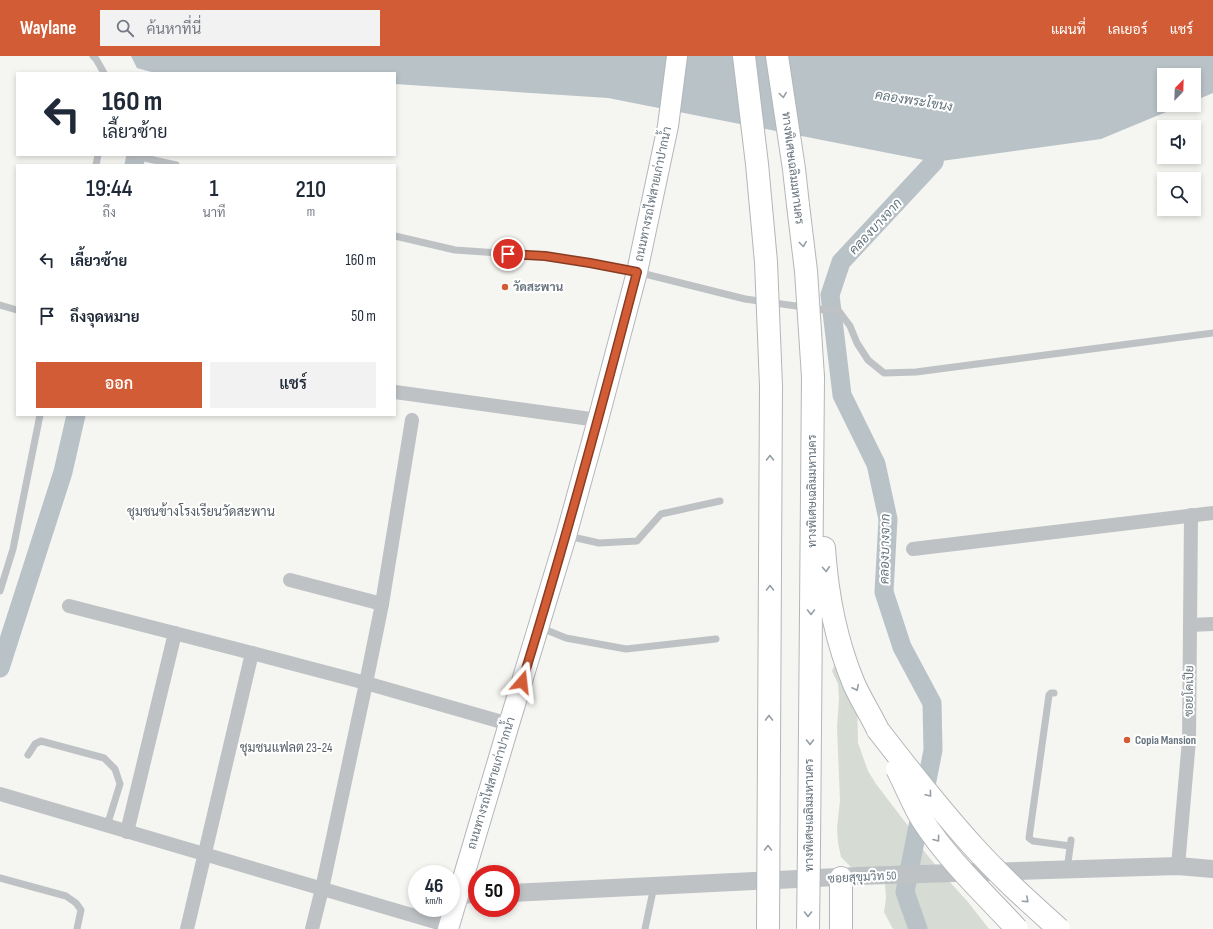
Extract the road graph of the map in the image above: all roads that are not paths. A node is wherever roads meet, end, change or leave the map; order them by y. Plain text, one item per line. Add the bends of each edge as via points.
1 (93, 56) edge
2 (677, 56) edge
3 (744, 56) edge
4 (777, 56) edge
5 (103, 72) edge
6 (135, 156) edge
7 (171, 164) edge
8 (396, 236) edge
9 (637, 272) junction
10 (0, 306) edge
11 (16, 310) edge
12 (1213, 333) edge
13 (813, 377) junction
14 (396, 392) edge
15 (40, 416) edge
16 (412, 420) dead end
17 (598, 420) junction
18 (720, 501) dead end
19 (1213, 513) edge
20 (1191, 515) junction
21 (566, 536) junction
22 (913, 549) dead end
23 (290, 580) dead end
24 (0, 591) edge
25 (382, 604) junction
26 (69, 606) dead end
27 (1213, 624) edge
28 (1190, 625) junction
29 (538, 627) junction
30 (175, 633) junction
31 (716, 639) dead end
32 (252, 653) junction
33 (366, 682) junction
34 (1054, 693) dead end
35 (509, 724) junction
36 (878, 730) junction
37 (28, 754) dead end
38 (0, 794) edge
39 (107, 826) junction
40 (127, 832) junction
41 (206, 855) junction
42 (1178, 866) junction
43 (1213, 869) edge
44 (1067, 870) junction
45 (0, 878) edge
46 (841, 878) junction
47 (654, 886) junction
48 (322, 889) junction
49 (520, 893) edge
50 (467, 895) edge
51 (449, 928) edge
52 (77, 929) edge
53 (187, 929) edge
54 (312, 929) edge
55 (645, 929) edge
56 (768, 929) edge
57 (808, 929) edge
58 (841, 929) edge
59 (1017, 929) edge
60 (1059, 929) edge

1 - 5 lane
2 - 9 main road, ถนนทางรถไฟสายเก่าปากน้ำ via 668,126
56 -> 3 highway, bridge via 771,386 765,255
4 -> 13 highway, ทางพิเศษเฉลิมมหานคร, bridge via 806,271
6 - 7 lane
8 - 9 lane via 455,250 545,256
9 - 12 lane via 745,299 838,310 850,326 868,360 884,373 916,372
9 - 17 main road, ถนนทางรถไฟสายเก่าปากน้ำ
10 - 11 lane
13 -> 36 highway via 826,578 838,636 854,685
13 -> 57 highway, ทางพิเศษเฉลิมมหานคร, bridge
14 - 17 street
15 - 24 lane via 13,549
16 - 25 street
17 - 21 main road, ถนนทางรถไฟสายเก่าปากน้ำ
18 - 21 lane via 661,514 637,541 599,543
19 - 20 street
20 - 22 street
20 - 28 street, ซอยโคเปีย
21 - 29 main road, ถนนทางรถไฟสายเก่าปากน้ำ
23 - 25 street
25 - 33 street
26 - 30 street
27 - 28 street
28 - 42 street, ซอยโคเปีย via 1189,740
29 - 31 lane via 566,638 626,649
29 - 35 main road, ถนนทางรถไฟสายเก่าปากน้ำ
30 - 32 street
30 - 40 street
32 - 33 street
32 - 41 street
33 - 35 street
33 - 48 street
34 - 44 lane via 1049,695 1029,838 1033,841 1071,843
35 - 50 main road, ถนนทางรถไฟสายเก่าปากน้ำ
36 -> 59 highway, bridge via 923,821 965,874
36 -> 60 highway, bridge via 973,846 1010,885
37 - 39 lane via 35,744 41,741 104,758 115,769 120,784
38 - 39 street
39 - 40 street
40 - 41 street
41 - 48 street
41 - 53 street
42 - 43 street, ซอยสุขุมวิท 50
42 - 44 street, ซอยสุขุมวิท 50
44 - 46 street, ซอยสุขุมวิท 50, bridge
45 - 52 lane via 66,896 81,910
46 - 47 street, ซอยสุขุมวิท 50
46 - 58 highway
47 - 49 street, ซอยสุขุมวิท 50
47 - 55 lane
48 - 51 street
48 - 54 street
50 - 51 main road, ถนนทางรถไฟสายเก่าปากน้ำ

